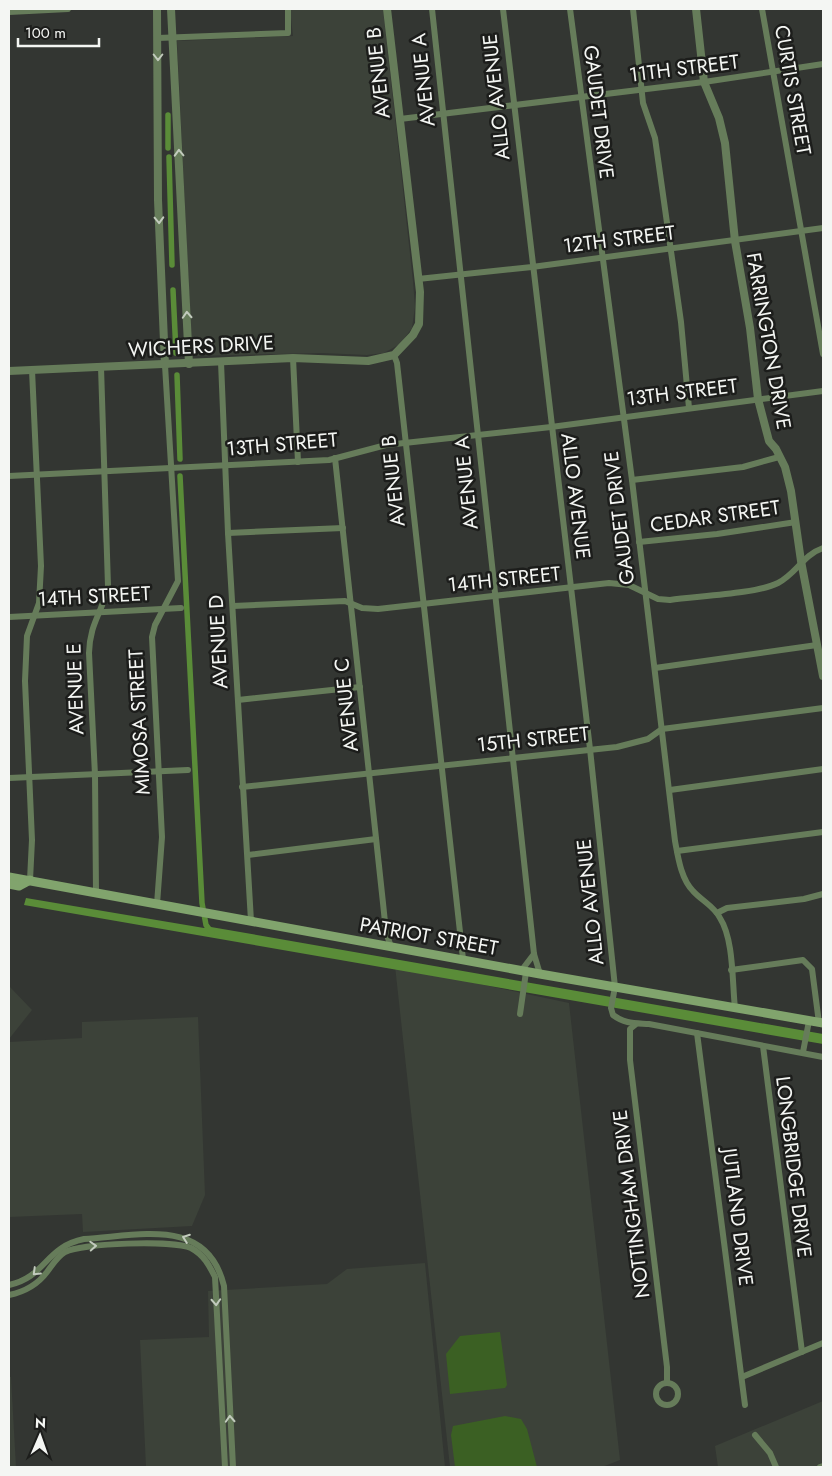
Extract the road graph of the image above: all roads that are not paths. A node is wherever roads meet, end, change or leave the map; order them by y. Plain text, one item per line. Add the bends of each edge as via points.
1 (68, 9) edge
2 (157, 9) edge
3 (171, 9) edge
4 (288, 9) edge
5 (388, 9) edge
6 (432, 9) edge
7 (502, 9) edge
8 (570, 9) edge
9 (633, 9) edge
10 (696, 9) edge
11 (762, 9) edge
12 (13, 11) edge
13 (158, 38) junction
14 (173, 38) junction
15 (823, 64) edge
16 (774, 73) junction
17 (704, 82) junction
18 (641, 90) junction
19 (580, 98) junction
20 (512, 107) junction
21 (444, 114) junction
22 (400, 119) junction
23 (823, 228) edge
24 (801, 233) junction
25 (735, 241) junction
26 (669, 248) junction
27 (602, 257) junction
28 (532, 267) junction
29 (460, 274) junction
30 (418, 279) junction
31 (823, 354) edge
32 (394, 355) junction
33 (293, 358) junction
34 (221, 362) junction
35 (190, 364) junction
36 (165, 365) junction
37 (101, 367) junction
38 (32, 370) junction
39 (9, 371) edge
40 (823, 391) edge
41 (758, 400) junction
42 (690, 408) junction
43 (623, 416) junction
44 (551, 427) junction
45 (478, 435) junction
46 (406, 443) junction
47 (780, 457) junction
48 (335, 458) junction
49 (298, 462) junction
50 (226, 466) junction
51 (172, 469) junction
52 (105, 472) junction
53 (37, 474) junction
54 (9, 476) edge
55 (632, 480) junction
56 (796, 522) junction
57 (343, 528) junction
58 (228, 533) junction
59 (639, 542) junction
60 (823, 548) edge
61 (801, 561) junction
62 (571, 588) junction
63 (644, 591) junction
64 (495, 596) junction
65 (350, 602) junction
66 (424, 604) junction
67 (233, 606) junction
68 (181, 608) dead end
69 (163, 609) junction
70 (99, 612) junction
71 (34, 615) junction
72 (9, 616) edge
73 (818, 645) junction
74 (654, 668) junction
75 (823, 676) edge
76 (360, 687) junction
77 (238, 700) junction
78 (823, 708) edge
79 (662, 729) junction
80 (590, 749) junction
81 (513, 758) junction
82 (442, 766) junction
83 (823, 769) edge
84 (188, 770) dead end
85 (158, 772) junction
86 (370, 774) junction
87 (95, 775) junction
88 (30, 777) junction
89 (9, 778) edge
90 (242, 787) junction
91 (670, 790) junction
92 (823, 832) edge
93 (376, 839) junction
94 (677, 851) junction
95 (248, 855) junction
96 (9, 877) edge
97 (30, 880) junction
98 (9, 884) edge
99 (96, 893) junction
100 (823, 894) edge
101 (157, 904) junction
102 (717, 913) junction
103 (251, 921) junction
104 (391, 947) junction
105 (534, 954) junction
106 (463, 959) junction
107 (731, 970) junction
108 (524, 973) junction
109 (540, 974) junction
110 (614, 990) junction
111 (735, 1008) junction
112 (520, 1014) dead end
113 (809, 1023) junction
114 (821, 1023) edge
115 (636, 1025) junction
116 (697, 1033) junction
117 (762, 1046) junction
118 (804, 1049) junction
119 (823, 1057) edge
120 (9, 1285) edge
121 (9, 1295) edge
122 (823, 1343) edge
123 (802, 1352) junction
124 (742, 1377) junction
125 (667, 1383) dead end
126 (745, 1405) dead end
127 (755, 1435) dead end
128 (225, 1467) edge
129 (233, 1467) edge
130 (776, 1467) edge

1 - 12 street
2 - 13 street
3 - 14 street
4 - 14 street via 288,33
5 - 22 street, AVENUE B
6 - 21 street, AVENUE A
7 - 20 street, ALLO AVENUE
8 - 19 street, GAUDET DRIVE
9 - 18 street
10 - 17 street, FARRINGTON DRIVE
11 - 16 street, CURTIS STREET
13 - 14 street
13 -> 36 street via 158,190
35 -> 14 street
15 - 16 street, 11TH STREET
16 - 17 street, 11TH STREET
16 - 24 street, CURTIS STREET
17 - 18 street, 11TH STREET
17 - 25 street, FARRINGTON DRIVE via 725,143
18 - 19 street, 11TH STREET
18 - 26 street via 655,138
19 - 20 street, 11TH STREET
19 - 27 street, GAUDET DRIVE
20 - 21 street, 11TH STREET
20 - 28 street, ALLO AVENUE
21 - 22 street, 11TH STREET
21 - 29 street, AVENUE A
22 - 30 street, AVENUE B
23 - 24 street, 12TH STREET
24 - 25 street, 12TH STREET
24 - 31 street, CURTIS STREET
25 - 26 street, 12TH STREET
25 - 41 street, FARRINGTON DRIVE
26 - 27 street, 12TH STREET
26 - 42 street
27 - 28 street, 12TH STREET
27 - 43 street, GAUDET DRIVE
28 - 29 street, 12TH STREET
28 - 44 street, ALLO AVENUE
29 - 30 street, 12TH STREET
29 - 45 street, AVENUE A
30 - 32 street, AVENUE B via 419,324
32 - 33 street, WICHERS DRIVE via 368,361
32 - 46 street, AVENUE B
33 - 34 street, WICHERS DRIVE
33 - 49 street
34 - 35 street, WICHERS DRIVE
34 - 50 street, AVENUE D
35 - 36 street, WICHERS DRIVE
36 - 37 street, WICHERS DRIVE
36 - 51 street, MIMOSA STREET
37 - 38 street, WICHERS DRIVE
37 - 52 street, AVENUE E
38 - 39 street, WICHERS DRIVE
38 - 53 street
40 - 41 street, 13TH STREET
41 - 42 street, 13TH STREET
41 - 47 street, FARRINGTON DRIVE via 769,442
42 - 43 street, 13TH STREET
43 - 44 street, 13TH STREET
43 - 55 street, GAUDET DRIVE
44 - 45 street, 13TH STREET
44 - 62 street, ALLO AVENUE
45 - 46 street, 13TH STREET
45 - 64 street, AVENUE A
46 - 48 street, 13TH STREET via 370,448
46 - 66 street, AVENUE B
47 - 55 street via 743,467
47 - 56 street, FARRINGTON DRIVE via 791,491
48 - 49 street, 13TH STREET
48 - 57 street, AVENUE C
49 - 50 street, 13TH STREET
50 - 51 street, 13TH STREET
50 - 58 street, AVENUE D
51 - 52 street, 13TH STREET
51 - 69 street, MIMOSA STREET via 178,581
52 - 53 street, 13TH STREET
52 - 70 street, AVENUE E via 108,586
53 - 54 street, 13TH STREET
53 - 71 street via 41,566 39,603
55 - 59 street, GAUDET DRIVE
56 - 59 street, CEDAR STREET
56 - 61 street, FARRINGTON DRIVE
57 - 58 street
57 - 65 street, AVENUE C
58 - 67 street, AVENUE D
59 - 63 street, GAUDET DRIVE
60 - 61 street, 14TH STREET
61 - 63 street, 14TH STREET via 781,581 765,588 670,600
61 - 73 street, FARRINGTON DRIVE
62 - 63 street, 14TH STREET via 609,583 629,585
62 - 64 street, 14TH STREET
62 - 80 street, ALLO AVENUE
63 - 74 street, GAUDET DRIVE
64 - 66 street, 14TH STREET
64 - 81 street, AVENUE A
65 - 66 street, 14TH STREET via 362,608 378,609
65 - 67 street, 14TH STREET
65 - 76 street, AVENUE C
66 - 82 street, AVENUE B
67 - 77 street, AVENUE D
68 - 69 street, 14TH STREET
69 - 70 street, 14TH STREET
69 - 85 street, MIMOSA STREET via 152,637
70 - 71 street, 14TH STREET
70 - 87 street, AVENUE E via 90,634 89,653
71 - 72 street, 14TH STREET
71 - 88 street via 27,636 25,681
73 - 74 street
73 - 75 street, FARRINGTON DRIVE
74 - 79 street, GAUDET DRIVE
76 - 77 street
76 - 86 street, AVENUE C
77 - 90 street, AVENUE D
78 - 79 street, 15TH STREET
79 - 80 street, 15TH STREET via 635,744
79 - 91 street, GAUDET DRIVE
80 - 81 street, 15TH STREET
80 - 110 street, ALLO AVENUE
81 - 82 street, 15TH STREET
81 - 105 street, AVENUE A
82 - 86 street, 15TH STREET
82 - 106 street, AVENUE B
83 - 91 street
84 - 85 street
85 - 87 street
85 - 101 street, MIMOSA STREET via 162,837
86 - 90 street, 15TH STREET
86 - 93 street, AVENUE C
87 - 88 street
87 - 99 street, AVENUE E
88 - 89 street
88 - 97 street
90 - 95 street, AVENUE D
91 - 94 street, GAUDET DRIVE
92 - 94 street
93 - 95 street
93 - 104 street, AVENUE C via 386,932
94 - 102 street, GAUDET DRIVE via 691,890
95 - 103 street, AVENUE D
96 - 97 main road, PATRIOT STREET
97 - 98 main road, PATRIOT STREET via 20,886
97 - 99 main road, PATRIOT STREET
99 - 101 main road, PATRIOT STREET
100 - 102 street via 727,908
101 - 103 main road, PATRIOT STREET
102 - 107 street, GAUDET DRIVE via 728,938
103 - 104 main road, PATRIOT STREET
104 - 106 main road, PATRIOT STREET
105 - 108 street
105 - 109 street, AVENUE A
106 - 108 main road, PATRIOT STREET
107 - 111 street, GAUDET DRIVE
107 - 114 street via 803,960 812,969
108 - 109 main road, PATRIOT STREET
108 - 112 street
109 - 110 main road, PATRIOT STREET
110 - 111 main road, PATRIOT STREET
110 - 115 street, ALLO AVENUE via 613,1015
111 - 113 main road, PATRIOT STREET
113 - 114 main road, PATRIOT STREET
113 - 118 street
115 - 116 street via 649,1024
115 - 125 street, NOTTINGHAM DRIVE via 628,1034 630,1060
116 - 117 street
116 - 124 street, JUTLAND DRIVE
117 - 118 street
117 - 123 street, LONGBRIDGE DRIVE
118 - 119 street
129 -> 120 street via 224,1286 217,1265 204,1248 175,1235 84,1239 55,1251 33,1276
121 -> 128 street via 36,1283 56,1259 80,1247 165,1243 201,1254 215,1277
122 - 123 street
123 - 124 street
124 - 126 street, JUTLAND DRIVE
127 - 130 street via 770,1453

